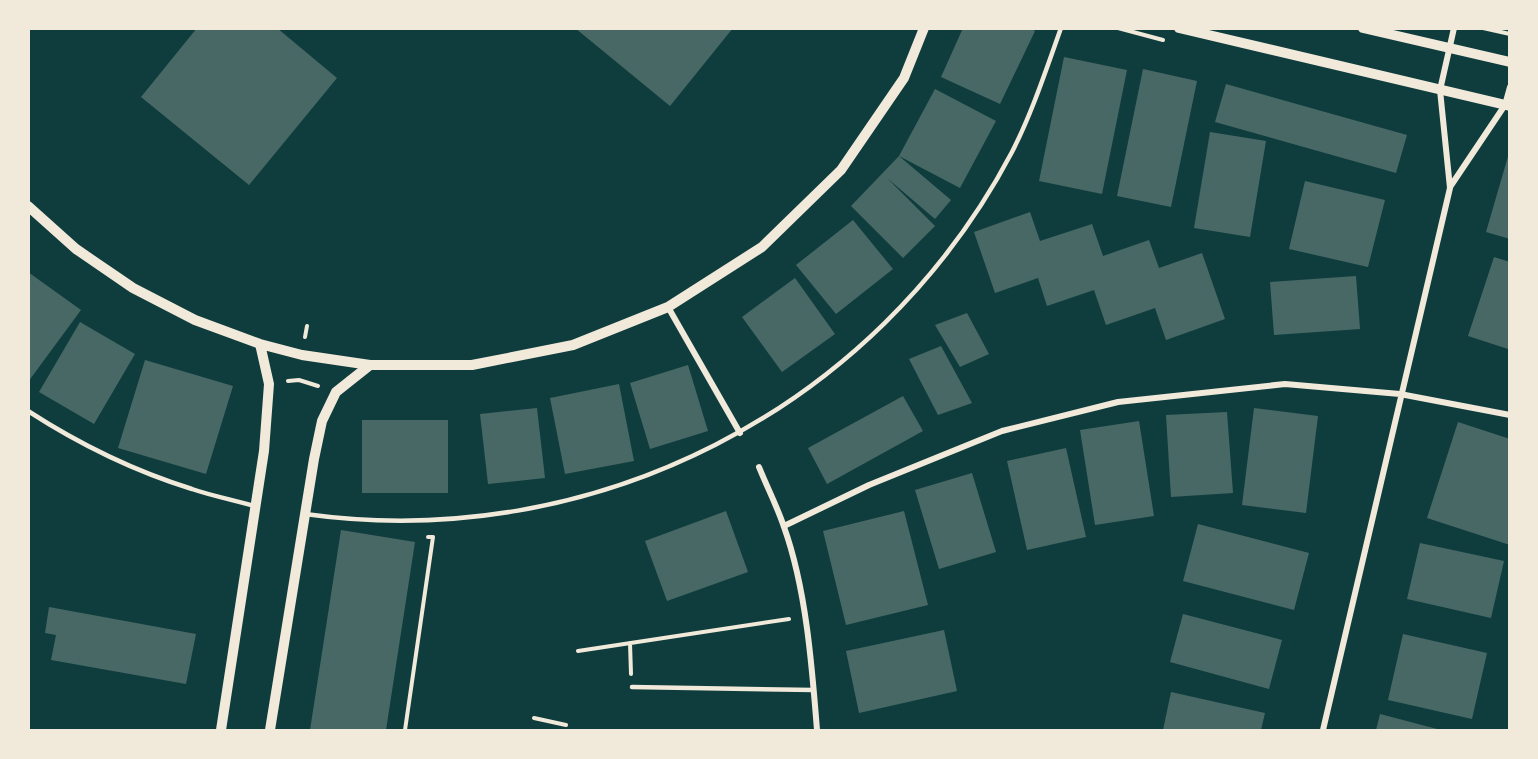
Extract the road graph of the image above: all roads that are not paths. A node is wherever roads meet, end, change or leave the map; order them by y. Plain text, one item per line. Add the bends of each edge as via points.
1 (924, 28) edge
2 (1061, 28) edge
3 (1179, 28) edge
4 (1363, 28) edge
5 (1454, 28) edge
6 (1450, 48) junction
7 (1509, 62) edge
8 (1509, 87) edge
9 (1440, 90) junction
10 (1507, 105) edge
11 (1450, 188) junction
12 (28, 206) edge
13 (668, 307) junction
14 (260, 344) junction
15 (369, 365) junction
16 (1400, 394) junction
17 (28, 411) edge
18 (1509, 415) edge
19 (740, 433) junction
20 (759, 467) dead end
21 (255, 506) junction
22 (305, 514) junction
23 (784, 526) junction
24 (632, 687) road end
25 (814, 690) junction
26 (222, 730) edge
27 (270, 730) edge
28 (817, 730) edge
29 (1323, 730) edge

1 - 13 street via 904,78 841,170 762,248
2 - 19 lane via 1012,151 979,208 940,262 897,312 849,357 796,398
3 - 9 street
4 - 6 street
5 - 6 street
6 - 7 street
6 - 9 street
8 - 10 street
9 - 10 street
9 - 11 street
10 - 11 street
11 - 16 street
12 - 14 street via 76,249 133,288 195,320
13 - 15 street via 573,345 472,364
13 - 19 street
14 - 15 street
14 - 21 street via 269,384
15 - 22 street via 336,392 322,421
16 - 18 street
16 - 23 street via 1285,384 1118,402 1002,431 869,485
16 - 29 street
17 - 21 lane via 62,433 125,464 192,489
19 - 22 lane via 677,464 610,490 542,507 472,518 401,522
20 - 23 street
21 - 26 street
22 - 27 street
23 - 25 street via 794,560
24 - 25 lane
25 - 28 street

